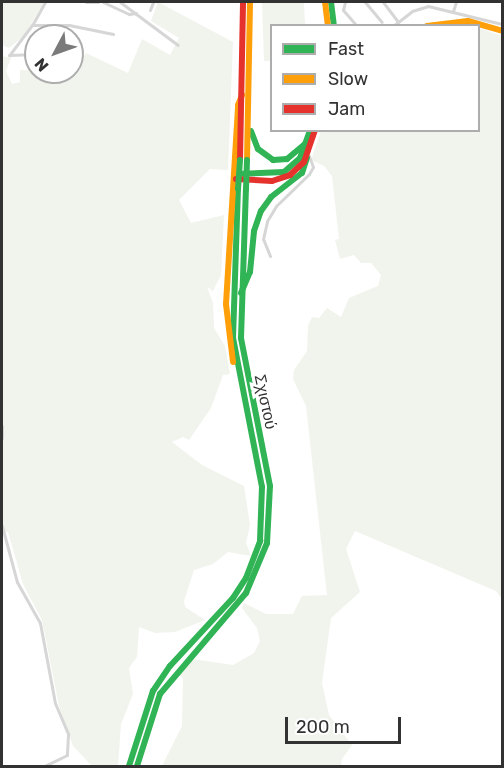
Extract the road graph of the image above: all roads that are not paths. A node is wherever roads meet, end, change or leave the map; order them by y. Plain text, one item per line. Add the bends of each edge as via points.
1 (45, 2) edge
2 (86, 2) edge
3 (98, 2) edge
4 (103, 2) edge
5 (120, 2) edge
6 (153, 2) edge
7 (243, 2) edge
8 (250, 2) edge
9 (325, 2) edge
10 (331, 2) edge
11 (345, 2) edge
12 (365, 2) edge
13 (382, 2) edge
14 (429, 2) edge
15 (456, 2) edge
16 (428, 6) junction
17 (150, 10) dead end
18 (453, 12) junction
19 (136, 13) junction
20 (382, 22) dead end
21 (398, 22) junction
22 (33, 24) edge
23 (328, 24) edge
24 (334, 24) edge
25 (355, 24) edge
26 (396, 24) edge
27 (443, 24) edge
28 (478, 24) edge
29 (502, 24) edge
30 (480, 25) edge
31 (84, 28) edge
32 (502, 31) edge
33 (113, 34) dead end
34 (24, 35) edge
35 (178, 45) dead end
36 (24, 54) edge
37 (242, 95) junction
38 (250, 126) junction
39 (309, 132) edge
40 (314, 132) edge
41 (305, 144) junction
42 (307, 156) junction
43 (233, 176) junction
44 (270, 256) dead end
45 (240, 294) junction
46 (237, 369) junction
47 (2, 426) edge
48 (2, 438) edge
49 (2, 526) edge
50 (44, 766) edge
51 (129, 766) edge
52 (137, 766) edge

1 - 22 street
2 - 3 street
4 - 19 street via 129,14
5 - 19 street
6 - 17 street
7 - 37 main road, Σχιστού
8 - 38 main road, Σχιστού
9 - 23 main road
10 - 24 main road
11 - 25 street via 343,10
12 - 20 street
13 - 21 street
14 - 16 street
15 - 18 street
16 - 18 street
16 - 21 street via 417,8
18 - 29 street
19 - 35 street
21 - 26 street
27 - 28 main road
30 - 32 main road
31 - 33 street
34 - 36 street via 9,54
37 - 43 main road
37 - 46 main road, Σχιστού, bridge via 232,299
38 - 41 main road via 258,149 273,160 287,159
38 - 45 main road, Σχιστού, bridge
39 - 41 main road
40 - 42 main road
41 - 43 main road via 298,160 280,173
42 - 43 main road via 297,170 282,178
42 - 44 street via 312,169 267,220 263,239
42 - 45 main road via 302,173 271,197 261,211 254,231 250,272
43 - 46 main road via 226,321
45 - 52 main road, Σχιστού via 244,368 270,486 267,543 246,593 160,694
46 - 51 main road, Σχιστού via 262,487 260,541 246,578 233,598 170,666 153,691
47 - 48 street
49 - 50 street via 17,582 40,623 55,703 67,728 67,755

